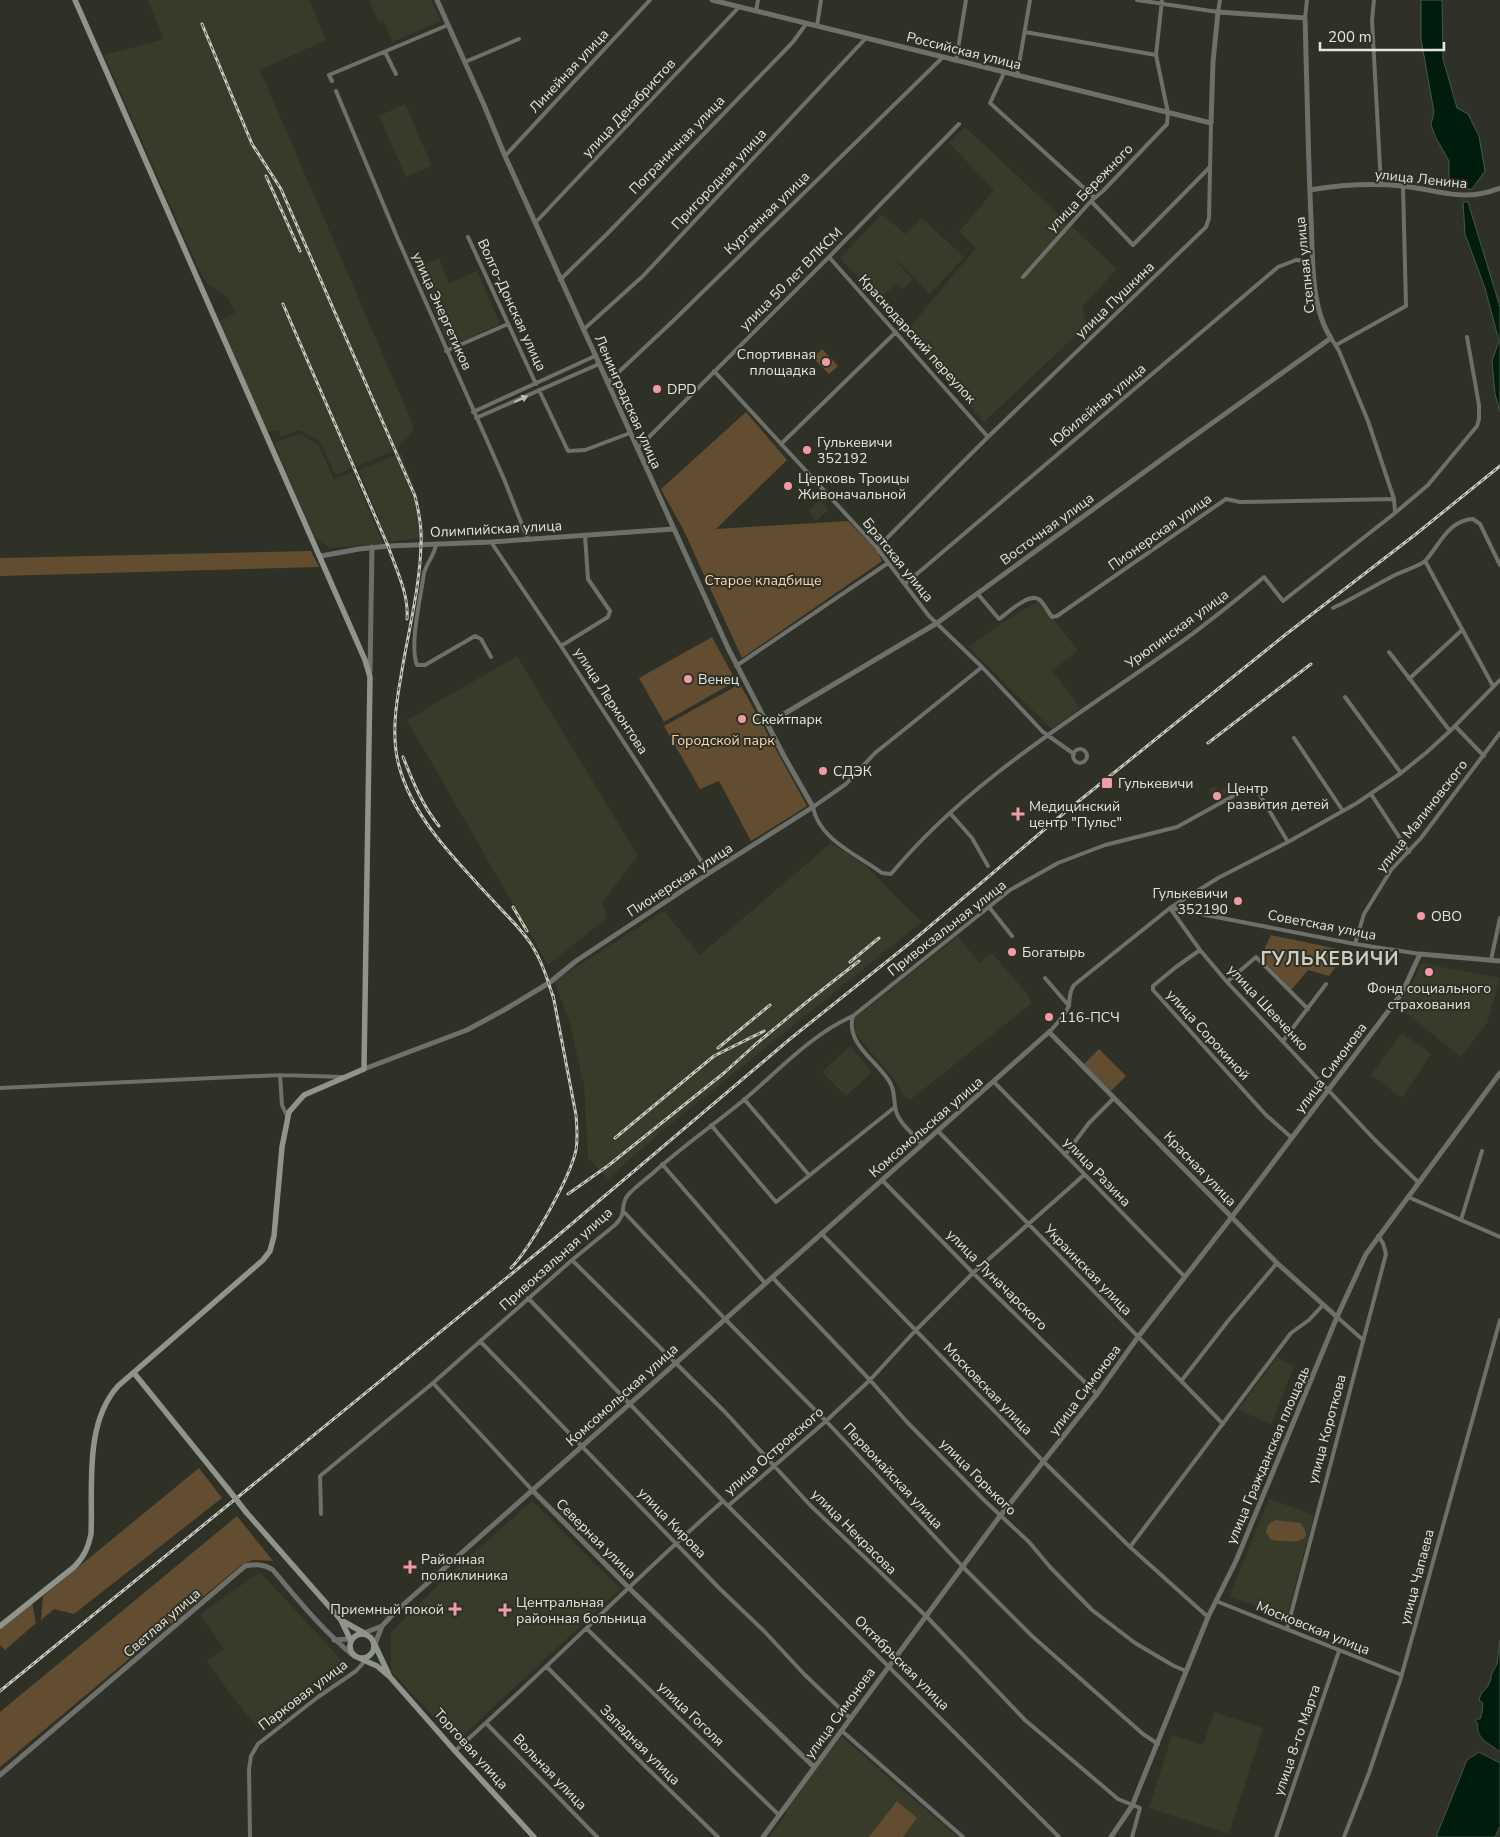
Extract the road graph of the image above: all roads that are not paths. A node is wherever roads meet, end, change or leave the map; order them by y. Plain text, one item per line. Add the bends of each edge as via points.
1 (75, 0) edge
2 (437, 0) edge
3 (650, 0) edge
4 (712, 0) edge
5 (758, 0) edge
6 (821, 0) edge
7 (966, 0) edge
8 (1030, 0) edge
9 (1137, 0) edge
10 (1220, 0) edge
11 (1307, 0) edge
12 (1374, 0) edge
13 (1162, 2) edge
14 (739, 8) junction
15 (756, 12) junction
16 (1218, 12) junction
17 (1305, 18) junction
18 (806, 24) junction
19 (448, 25) junction
20 (817, 26) junction
21 (1025, 32) junction
22 (866, 38) junction
23 (519, 39) dead end
24 (385, 52) junction
25 (1156, 54) junction
26 (942, 58) junction
27 (956, 61) junction
28 (465, 62) junction
29 (1004, 73) junction
30 (396, 74) dead end
31 (1017, 76) junction
32 (332, 81) dead end
33 (336, 91) dead end
34 (1168, 114) junction
35 (1211, 123) junction
36 (959, 124) dead end
37 (505, 156) junction
38 (1210, 166) junction
39 (1381, 185) junction
40 (1403, 186) junction
41 (1500, 188) edge
42 (1310, 190) junction
43 (1095, 198) junction
44 (1091, 201) junction
45 (535, 223) junction
46 (468, 236) dead end
47 (829, 257) junction
48 (1313, 260) junction
49 (1023, 277) dead end
50 (560, 280) junction
51 (508, 324) junction
52 (584, 330) junction
53 (896, 332) junction
54 (1467, 337) dead end
55 (1331, 338) junction
56 (1336, 345) junction
57 (446, 351) junction
58 (595, 356) junction
59 (599, 364) junction
60 (714, 371) junction
61 (607, 383) junction
62 (536, 384) junction
63 (539, 390) junction
64 (473, 412) junction
65 (476, 418) junction
66 (630, 433) junction
67 (988, 437) junction
68 (781, 444) junction
69 (637, 449) junction
70 (1394, 499) junction
71 (1395, 513) junction
72 (674, 530) junction
73 (586, 536) junction
74 (528, 540) junction
75 (491, 542) junction
76 (436, 544) junction
77 (372, 548) junction
78 (877, 548) junction
79 (321, 556) junction
80 (1425, 562) junction
81 (888, 563) junction
82 (1500, 565) edge
83 (905, 584) junction
84 (977, 593) junction
85 (1333, 608) dead end
86 (937, 624) junction
87 (1462, 630) junction
88 (561, 646) junction
89 (1389, 652) dead end
90 (492, 657) dead end
91 (736, 666) junction
92 (982, 667) junction
93 (370, 677) junction
94 (1409, 679) junction
95 (1500, 680) edge
96 (1493, 686) junction
97 (1345, 697) dead end
98 (767, 724) junction
99 (1455, 726) junction
100 (1450, 731) junction
101 (1500, 733) edge
102 (1048, 736) junction
103 (1294, 738) dead end
104 (1074, 754) dead end
105 (1484, 756) junction
106 (1400, 773) junction
107 (1371, 794) junction
108 (813, 808) junction
109 (1343, 811) junction
110 (950, 813) junction
111 (1288, 842) junction
112 (1408, 852) junction
113 (988, 866) dead end
114 (709, 873) junction
115 (989, 907) junction
116 (1170, 908) junction
117 (1500, 918) edge
118 (1012, 936) dead end
119 (1356, 944) junction
120 (1200, 950) junction
121 (1420, 954) junction
122 (1492, 960) junction
123 (1500, 961) edge
124 (1045, 978) dead end
125 (1227, 982) junction
126 (1326, 984) dead end
127 (1069, 1006) junction
128 (1308, 1009) junction
129 (853, 1016) junction
130 (1049, 1032) junction
131 (1283, 1041) junction
132 (364, 1069) junction
133 (1500, 1073) edge
134 (280, 1075) junction
135 (343, 1077) junction
136 (994, 1082) junction
137 (0, 1088) edge
138 (1329, 1090) junction
139 (1114, 1098) junction
140 (744, 1099) junction
141 (895, 1107) junction
142 (287, 1116) junction
143 (711, 1125) junction
144 (938, 1131) junction
145 (1292, 1138) junction
146 (922, 1144) junction
147 (1482, 1150) dead end
148 (1065, 1155) junction
149 (662, 1164) junction
150 (810, 1175) junction
151 (1084, 1175) junction
152 (882, 1180) junction
153 (1418, 1182) junction
154 (1408, 1196) junction
155 (624, 1212) junction
156 (1232, 1218) junction
157 (1461, 1220) junction
158 (1028, 1223) junction
159 (821, 1233) junction
160 (1378, 1236) junction
161 (1500, 1237) edge
162 (572, 1260) junction
163 (1277, 1263) junction
164 (973, 1273) junction
165 (1184, 1276) junction
166 (772, 1277) junction
167 (765, 1283) junction
168 (528, 1298) junction
169 (1323, 1305) junction
170 (1337, 1317) junction
171 (726, 1320) junction
172 (1500, 1320) edge
173 (915, 1330) junction
174 (1138, 1337) junction
175 (1362, 1339) junction
176 (480, 1341) junction
177 (676, 1362) junction
178 (134, 1372) junction
179 (870, 1380) junction
180 (1182, 1380) junction
181 (433, 1383) junction
182 (1096, 1394) junction
183 (630, 1404) junction
184 (826, 1421) junction
185 (1223, 1424) junction
186 (581, 1447) junction
187 (1044, 1462) junction
188 (773, 1465) junction
189 (533, 1491) junction
190 (723, 1501) junction
191 (728, 1506) junction
192 (321, 1514) dead end
193 (1000, 1516) junction
194 (675, 1543) junction
195 (1130, 1547) junction
196 (963, 1567) junction
197 (629, 1588) junction
198 (1216, 1601) junction
199 (927, 1617) junction
200 (1208, 1617) junction
201 (341, 1620) junction
202 (0, 1626) edge
203 (382, 1626) junction
204 (587, 1629) junction
205 (1287, 1629) junction
206 (364, 1633) junction
207 (350, 1639) junction
208 (334, 1640) junction
209 (374, 1644) junction
210 (1339, 1651) junction
211 (359, 1658) junction
212 (888, 1666) junction
213 (547, 1667) junction
214 (1186, 1671) junction
215 (1402, 1675) junction
216 (390, 1677) junction
217 (850, 1718) junction
218 (486, 1723) junction
219 (842, 1731) junction
220 (1158, 1744) junction
221 (455, 1751) junction
222 (814, 1767) junction
223 (0, 1776) edge
224 (1132, 1806) junction
225 (780, 1816) junction
226 (250, 1837) edge
227 (534, 1837) edge
228 (597, 1837) edge
229 (718, 1837) edge
230 (763, 1837) edge
231 (963, 1837) edge
232 (1059, 1837) edge
233 (1112, 1837) edge
234 (1132, 1837) edge
235 (1276, 1837) edge
236 (1344, 1837) edge

1 - 79 main road
2 - 19 street, Ленинградская улица
3 - 37 street, Линейная улица
4 - 14 street, Российская улица
5 - 15 street
6 - 20 street
7 - 27 street
8 - 21 street
9 - 13 street
10 - 16 street, улица Пушкина
11 - 17 street, Степная улица
12 - 39 street via 1372,20
13 - 16 street
13 - 25 street
14 - 15 street, Российская улица
14 - 45 street, улица Декабристов
15 - 18 street, Российская улица
16 - 17 street
16 - 35 street, улица Пушкина
17 - 42 street, Степная улица
18 - 20 street, Российская улица
18 - 50 street, Пограничная улица via 793,42
19 - 24 street
19 - 28 street, Ленинградская улица
20 - 22 street, Российская улица
21 - 25 street
21 - 31 street
22 - 26 street, Российская улица
22 - 52 street, Пригородная улица via 643,276
23 - 28 street
24 - 30 street
24 - 32 street via 329,75
25 - 34 street
26 - 27 street, Российская улица
26 - 61 street, Курганная улица
27 - 29 street, Российская улица
28 - 37 street, Ленинградская улица
29 - 31 street, Российская улица
29 - 43 street via 990,102
31 - 34 street, Российская улица
33 - 57 street, улица Энергетиков
34 - 35 street, Российская улица
34 - 43 street, улица Бережного via 1167,124
35 - 38 street, улица Пушкина
36 - 47 street, улица 50 лет ВЛКСМ
37 - 45 street, Ленинградская улица
38 - 44 street via 1133,245
38 - 67 street, улица Пушкина via 1206,227
39 - 40 street, улица Ленина
39 - 42 street, улица Ленина
40 - 41 street, улица Ленина via 1464,196
40 - 56 street via 1406,306
42 - 48 street, Степная улица
43 - 44 street, улица Бережного
44 - 49 street, улица Бережного
45 - 50 street, Ленинградская улица
46 - 51 street, Волго-Донская улица
47 - 53 street, Краснодарский переулок
47 - 60 street, улица 50 лет ВЛКСМ
48 - 55 street, Степная улица via 1317,301 1324,328
48 - 83 street, Юбилейная улица via 1296,260 1278,267
50 - 52 street, Ленинградская улица
51 - 57 street
51 - 62 street, Волго-Донская улица
52 - 58 street, Ленинградская улица
53 - 67 street, Краснодарский переулок
53 - 68 street
54 - 71 street, Урюпинская улица via 1479,405 1477,426 1428,485
55 - 56 street, Степная улица
55 - 84 street, Восточная улица
56 - 70 street, Степная улица via 1368,421
57 - 64 street, улица Энергетиков
58 - 59 street, Ленинградская улица
58 - 62 street
59 - 61 street, Ленинградская улица
59 - 63 street
60 - 68 street, Братская улица
60 - 69 street, улица 50 лет ВЛКСМ
61 - 66 street, Ленинградская улица
62 - 64 street
65 -> 63 street
63 - 66 street, Волго-Донская улица via 568,451 585,450
64 - 65 street, улица Энергетиков
65 - 74 street, улица Энергетиков
66 - 69 street, Ленинградская улица
67 - 78 street, улица Пушкина
68 - 78 street, Братская улица
69 - 72 street, Ленинградская улица
70 - 71 street, Степная улица
70 - 84 street, Пионерская улица via 1240,502 1226,499 1057,616 1052,617 1034,597 1026,599 999,619
71 - 102 street, Урюпинская улица via 1283,601 1264,578
72 - 73 street, Олимпийская улица
72 - 91 street, Ленинградская улица
73 - 74 street, Олимпийская улица
73 - 88 street via 588,580 610,611 608,617
74 - 75 street, Олимпийская улица
75 - 76 street, Олимпийская улица
75 - 88 street, улица Лермонтова
76 - 77 street, Олимпийская улица
76 - 90 street via 424,573 414,644 417,665 425,665 475,636 481,639
77 - 79 street, Олимпийская улица
77 - 93 street
78 - 81 street, Братская улица
79 - 93 main road
80 - 82 street via 1448,531 1464,519 1474,519 1480,524
80 - 85 street
80 - 87 street
81 - 83 street, Братская улица
81 - 91 street
83 - 86 street, Братская улица
84 - 86 street, Восточная улица
86 - 92 street, Братская улица
86 - 98 street, Восточная улица
87 - 94 street
87 - 96 street
88 - 114 street, улица Лермонтова
89 - 94 street
91 - 98 street, Ленинградская улица
92 - 102 street, Братская улица
92 - 108 street, Пионерская улица via 875,753 846,784
93 - 132 main road
94 - 100 street
95 - 96 street, Комсомольская улица
96 - 99 street, Комсомольская улица
97 - 106 street
98 - 108 street, Ленинградская улица
99 - 100 street, Комсомольская улица
99 - 105 street
100 - 106 street, Комсомольская улица
101 - 105 street, улица Малиновского
102 - 104 street, Братская улица
102 - 110 street, Урюпинская улица
103 - 109 street
105 - 112 street, улица Малиновского
106 - 107 street, Комсомольская улица
107 - 109 street, Комсомольская улица
107 - 112 street
108 - 110 street, Урюпинская улица via 824,832 888,875
108 - 114 street, Пионерская улица
109 - 111 street, Комсомольская улица
110 - 113 street via 972,838
111 - 115 street, Привокзальная улица via 1253,787 1177,827 1117,841 1058,863 1010,890
111 - 116 street, Комсомольская улица via 1218,878
112 - 119 street, улица Малиновского via 1391,870 1364,914
114 - 132 street, Пионерская улица via 576,961 549,983 504,1010 467,1030
115 - 118 street
115 - 129 street, Привокзальная улица
116 - 119 street, Советская улица
116 - 120 street, улица Шевченко
116 - 127 street, Комсомольская улица via 1074,985 1070,991
117 - 122 street
119 - 121 street, Советская улица
120 - 125 street, улица Шевченко
120 - 145 street, улица Сорокиной via 1153,986 1153,990 1266,1115
121 - 122 street, Советская улица
121 - 138 street, улица Симонова via 1402,993
122 - 123 street, Советская улица
124 - 127 street
125 - 128 street via 1256,957
125 - 131 street, улица Шевченко
126 - 128 street
127 - 130 street, Комсомольская улица
128 - 131 street
129 - 140 street, Привокзальная улица via 813,1040
129 - 141 street via 851,1032 889,1080 895,1093
130 - 136 street, Комсомольская улица
130 - 139 street, Красная улица
131 - 138 street, улица Шевченко
132 - 135 main road
133 - 153 street
134 - 135 street
134 - 137 street
134 - 142 street via 282,1105
135 - 142 main road via 304,1094
136 - 144 street, Комсомольская улица
136 - 148 street, улица Разина
138 - 145 street, улица Симонова
138 - 153 street, улица Шевченко
139 - 148 street via 1089,1123
139 - 156 street, Красная улица
140 - 143 street, Привокзальная улица
140 - 150 street
141 - 146 street via 896,1113
141 - 150 street
142 - 178 main road via 270,1251 250,1273
143 - 149 street, Привокзальная улица
143 - 150 street via 776,1202
144 - 146 street, Комсомольская улица
144 - 158 street, Украинская улица
145 - 156 street, улица Симонова
146 - 152 street, Комсомольская улица
147 - 157 street
148 - 151 street, улица Разина
149 - 155 street, Привокзальная улица via 628,1195
149 - 167 street
151 - 158 street, улица Островского
151 - 165 street, улица Разина
152 - 159 street, Комсомольская улица
152 - 164 street, улица Луначарского
153 - 154 street
154 - 157 street
154 - 160 street
155 - 162 street, Привокзальная улица via 615,1225
155 - 171 street, Первомайская улица
156 - 163 street, Красная улица
156 - 165 street, улица Симонова
157 - 161 street
158 - 164 street, улица Островского
158 - 174 street, Украинская улица
159 - 166 street, Комсомольская улица
159 - 173 street, Московская улица
160 - 170 street
160 - 175 street, улица Короткова via 1386,1254
162 - 168 street, Привокзальная улица
162 - 177 street, улица Некрасова
163 - 169 street, Красная улица
163 - 180 street
164 - 173 street, улица Островского
164 - 182 street, улица Луначарского
165 - 174 street, улица Симонова
166 - 167 street, Комсомольская улица
166 - 179 street, улица Горького
167 - 171 street, Комсомольская улица
168 - 176 street, Привокзальная улица
168 - 183 street
169 - 170 street, Красная улица
169 - 185 street via 1291,1333
170 - 175 street
170 - 198 street, улица Гражданская площадь via 1238,1558
171 - 177 street, Комсомольская улица
171 - 184 street, Первомайская улица
172 - 215 street, улица Чапаева
173 - 179 street, улица Островского
173 - 187 street, Московская улица
174 - 180 street, Украинская улица
174 - 182 street, улица Симонова
175 - 205 street, улица Короткова
176 - 181 street, Привокзальная улица
176 - 186 street, улица Кирова
177 - 183 street, Комсомольская улица
177 - 188 street, улица Некрасова
178 - 201 main road, bridge via 246,1512
178 - 202 main road via 111,1393 98,1420 94,1439 89,1547 83,1558
179 - 184 street, улица Островского
179 - 193 street, улица Горького
180 - 185 street, Украинская улица
181 - 189 street, Северная улица
181 - 192 street, Привокзальная улица via 320,1476
182 - 187 street, улица Симонова
183 - 186 street, Комсомольская улица
183 - 190 street
184 - 188 street, улица Островского
184 - 196 street, Первомайская улица
185 - 195 street
186 - 189 street, Комсомольская улица
186 - 194 street, улица Кирова
187 - 193 street, улица Симонова
187 - 195 street, Московская улица
188 - 191 street, улица Островского
188 - 199 street, улица Некрасова
189 - 197 street, Северная улица
189 - 203 street, Комсомольская улица
190 - 191 street, улица Островского
190 - 194 street, улица Островского
191 - 212 street, Октябрьская улица
193 - 196 street, улица Симонова
193 - 214 street, улица Горького via 1029,1542 1092,1610 1135,1643
194 - 197 street, улица Островского
194 - 217 street, улица Кирова
195 - 200 street, Московская улица
196 - 199 street, улица Симонова
196 - 220 street, Первомайская улица via 1040,1642
197 - 204 street, улица Островского
197 - 222 street, Северная улица
198 - 200 street
198 - 205 street, Московская улица
199 - 212 street, улица Симонова
199 - 224 street, улица Некрасова via 1025,1720 1100,1786
200 - 214 street
201 - 206 main road
201 - 207 main road
203 - 206 street, Комсомольская улица
203 - 209 street, Комсомольская улица
204 - 213 street, улица Островского
204 - 225 street, улица Гоголя
205 - 210 street, Московская улица
206 - 207 main road
206 - 209 main road
207 - 208 street
207 - 211 main road via 349,1644
208 - 211 street, Светлая улица
208 - 223 street, Светлая улица via 273,1570 264,1565 245,1566
209 - 211 main road via 369,1656
209 - 216 main road, Торговая улица
210 - 215 street, Московская улица
210 - 235 street, улица 8-го Марта
211 - 216 main road, Торговая улица via 377,1666
211 - 226 street, Парковая улица via 356,1670 258,1744 251,1756 249,1769
212 - 217 street, улица Симонова
212 - 232 street, Октябрьская улица
213 - 218 street, улица Островского
213 - 229 street, Западная улица
214 - 220 street
215 - 236 street, улица Чапаева
216 - 221 main road, Торговая улица
217 - 219 street, улица Симонова
218 - 221 street, улица Островского
218 - 228 street, Вольная улица
219 - 222 street, улица Симонова
219 - 231 street
220 - 224 street
221 - 227 main road, Торговая улица
222 - 225 street, улица Симонова
224 - 233 street
224 - 234 street via 1140,1808
225 - 230 street, улица Симонова

